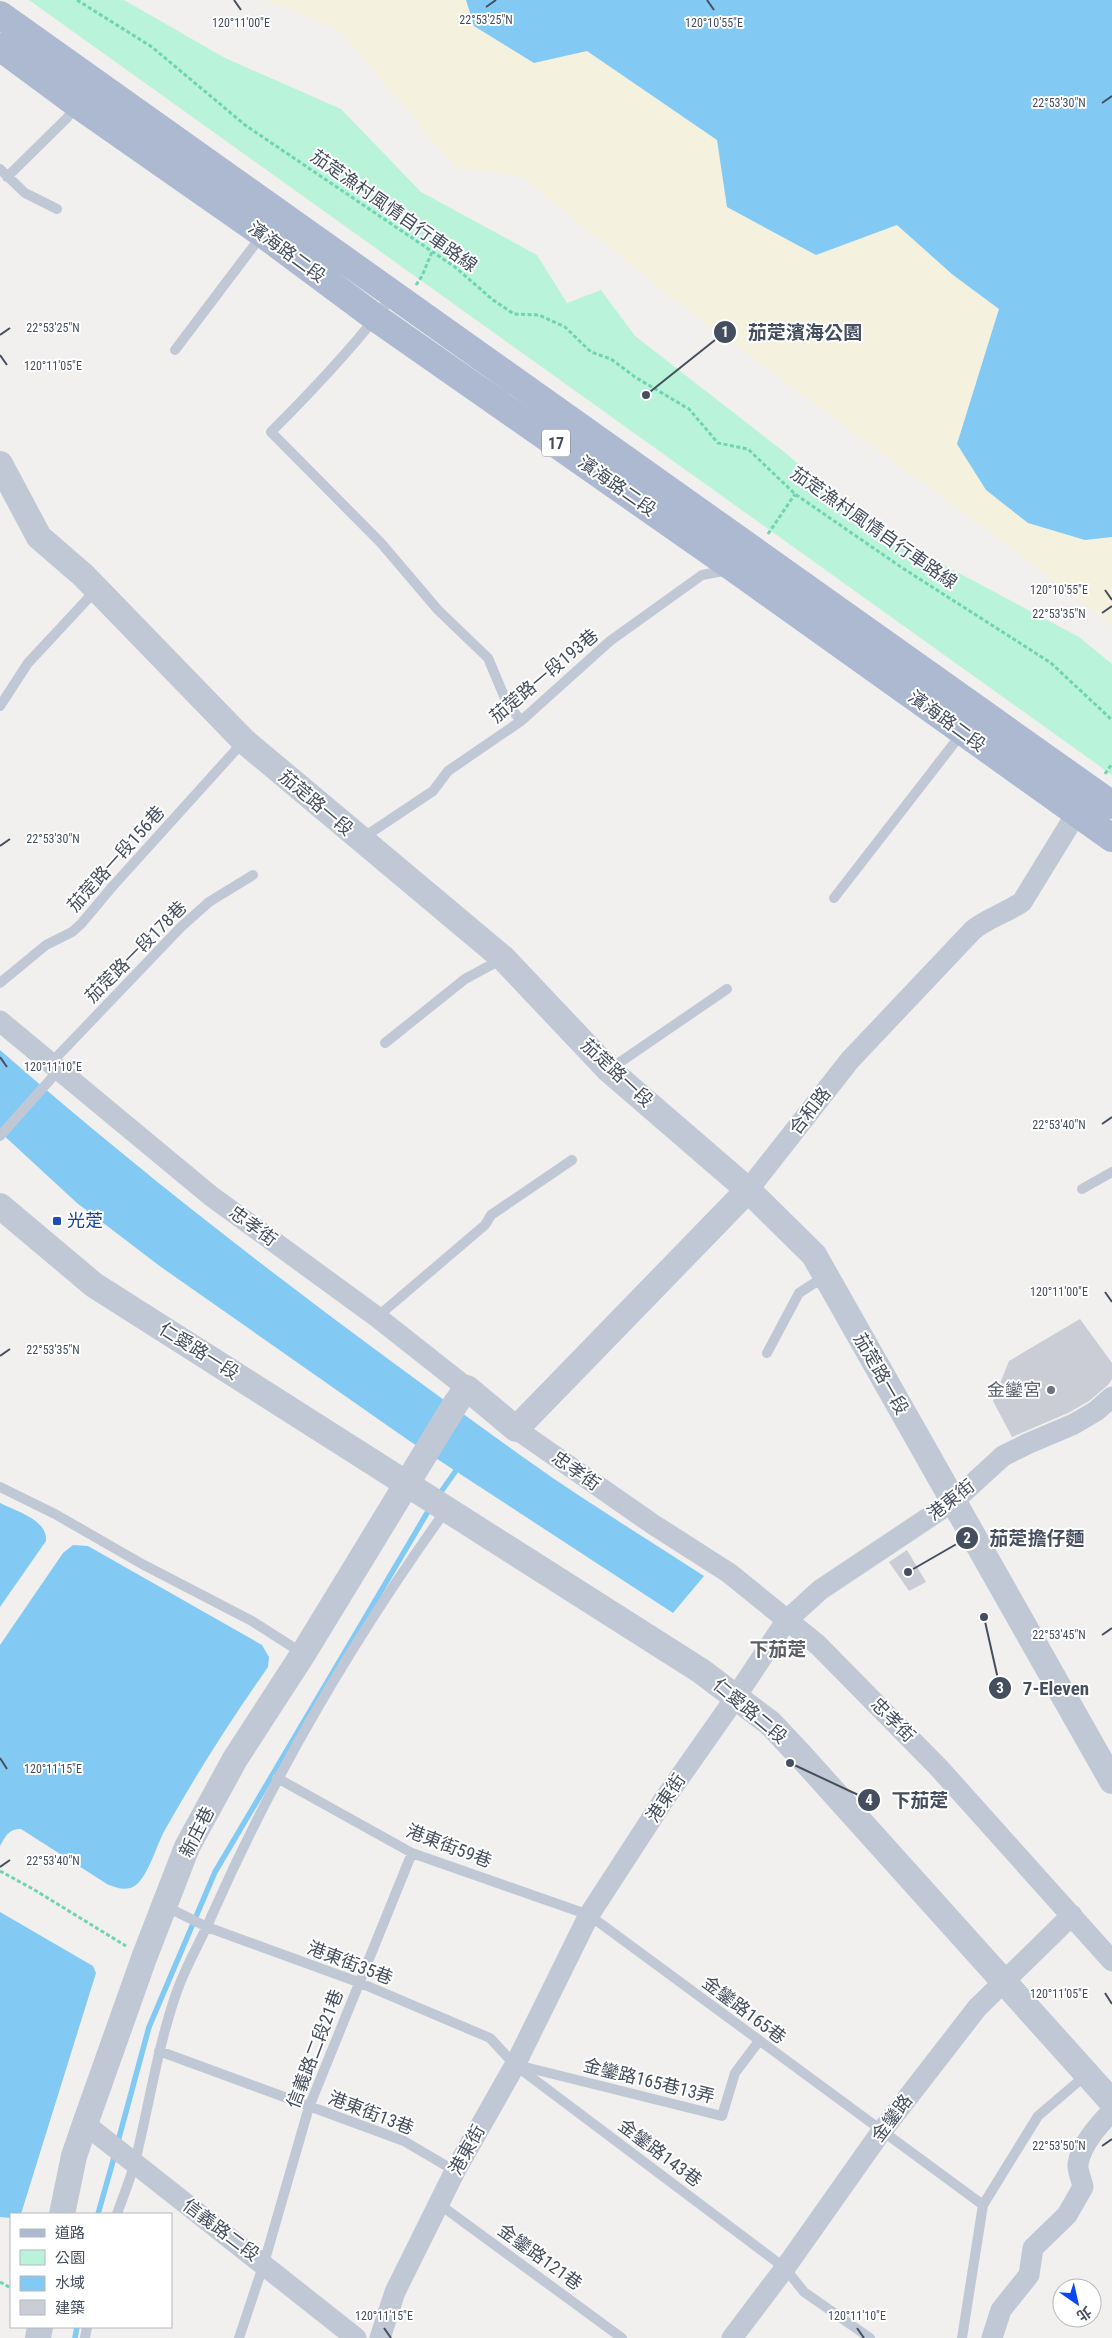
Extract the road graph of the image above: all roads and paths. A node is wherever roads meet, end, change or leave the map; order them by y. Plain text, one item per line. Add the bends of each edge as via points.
1 (77, 0) edge
2 (0, 15) edge
3 (0, 47) edge
4 (77, 104) junction
5 (151, 122) junction
6 (135, 144) junction
7 (3, 173) edge
8 (57, 209) dead end
9 (263, 234) junction
10 (432, 252) junction
11 (398, 298) junction
12 (376, 318) junction
13 (175, 350) dead end
14 (0, 464) edge
15 (795, 494) junction
16 (746, 557) junction
17 (97, 589) junction
18 (0, 706) edge
19 (521, 720) junction
20 (1112, 720) edge
21 (963, 732) junction
22 (244, 741) junction
23 (1102, 798) edge
24 (1076, 813) junction
25 (1112, 838) edge
26 (360, 840) junction
27 (253, 875) dead end
28 (834, 898) dead end
29 (503, 958) junction
30 (0, 983) edge
31 (726, 989) dead end
32 (0, 1021) edge
33 (385, 1043) dead end
34 (609, 1070) junction
35 (52, 1072) junction
36 (0, 1136) edge
37 (572, 1160) dead end
38 (1112, 1172) edge
39 (1082, 1188) dead end
40 (748, 1190) junction
41 (0, 1206) edge
42 (833, 1288) junction
43 (377, 1317) junction
44 (767, 1353) dead end
45 (462, 1396) junction
46 (1111, 1402) edge
47 (516, 1429) junction
48 (0, 1487) edge
49 (429, 1498) junction
50 (955, 1500) junction
51 (786, 1621) junction
52 (303, 1654) junction
53 (734, 1696) junction
54 (277, 1778) junction
55 (1112, 1781) edge
56 (412, 1853) junction
57 (0, 1871) edge
58 (164, 1906) junction
59 (589, 1915) junction
60 (1072, 1915) junction
61 (207, 1927) junction
62 (144, 1958) junction
63 (1112, 1961) edge
64 (358, 1982) junction
65 (1004, 1982) junction
66 (759, 2041) junction
67 (159, 2051) junction
68 (515, 2065) junction
69 (1086, 2074) junction
70 (1112, 2102) edge
71 (309, 2107) junction
72 (1112, 2111) edge
73 (85, 2124) junction
74 (881, 2132) junction
75 (134, 2164) junction
76 (455, 2171) junction
77 (439, 2204) junction
78 (983, 2205) junction
79 (62, 2213) edge
80 (117, 2213) edge
81 (264, 2263) junction
82 (785, 2268) junction
83 (240, 2338) edge
84 (356, 2338) edge
85 (380, 2338) edge
86 (622, 2338) edge
87 (732, 2338) edge
88 (870, 2338) edge
89 (962, 2338) edge
90 (992, 2338) edge

1 - 10 path, 茄萣漁村風情自行車路線 via 152,47 245,125
2 - 5 main road, 濱海路二段 / 17
3 - 4 main road, 濱海路二段 / 17
4 - 6 main road, 濱海路二段 / 17
4 - 7 lane via 67,118
5 - 6 main road
5 - 11 main road, 濱海路二段 / 17
6 - 9 main road, 濱海路二段 / 17
7 - 8 lane via 25,193
9 - 12 main road, 濱海路二段 / 17
9 - 13 lane
10 - 11 path via 422,276
10 - 15 path, 茄萣漁村風情自行車路線 via 514,314 539,315 564,327 591,352 611,359 688,409 718,443 748,449
11 - 12 lane
11 - 16 main road, 濱海路二段 / 17
12 - 16 main road, 濱海路二段 / 17
12 - 19 lane via 272,432 381,542 438,610 488,658 507,703
14 - 17 street, 茄萣路一段 via 39,536
15 - 16 path
15 - 20 path, 茄萣漁村風情自行車路線 via 901,567 1051,663
16 - 19 lane, 茄萣路一段193巷 via 702,575 610,641
16 - 21 main road, 濱海路二段 / 17
16 - 23 main road, 濱海路二段 / 17
17 - 18 lane via 28,663
17 - 22 street, 茄萣路一段
19 - 26 lane, 茄萣路一段193巷 via 448,771 433,791
21 - 24 main road, 濱海路二段 / 17
21 - 28 lane
22 - 26 street, 茄萣路一段
22 - 30 lane, 茄萣路一段156巷 via 81,924 46,945
23 - 24 street, 合和路
24 - 25 main road, 濱海路二段 / 17
24 - 40 street, 合和路 via 1022,902 985,920 960,944 850,1060
26 - 29 street, 茄萣路一段
27 - 35 lane, 茄萣路一段178巷 via 209,902 181,927
29 - 33 lane via 466,979
29 - 34 street, 茄萣路一段
31 - 34 lane
32 - 35 street, 忠孝街
34 - 40 street, 茄萣路一段
35 - 36 lane, 茄萣路一段178巷
35 - 43 street, 忠孝街 via 211,1196
37 - 43 lane via 491,1215 485,1226
38 - 39 lane
40 - 42 street, 茄萣路一段 via 814,1255
40 - 47 street, 合和路
41 - 49 street, 仁愛路一段 via 94,1285
42 - 44 lane via 816,1282 799,1293
42 - 50 street, 茄萣路一段
43 - 45 street, 忠孝街
45 - 47 street, 忠孝街
45 - 49 street, 新庄巷 via 426,1450
46 - 50 street, 港東街 via 1074,1424 1003,1456
47 - 51 street, 忠孝街 via 729,1573
48 - 52 lane via 252,1621
49 - 52 street, 新庄巷
49 - 53 street, 仁愛路二段 via 701,1671
49 - 54 lane via 384,1600
50 - 51 street, 港東街 via 820,1590
50 - 55 street, 茄萣路一段
51 - 53 street, 港東街
51 - 60 street, 忠孝街 via 818,1645 939,1768
52 - 58 street, 新庄巷 via 231,1767 187,1847
53 - 59 street, 港東街
53 - 65 street, 仁愛路二段 via 776,1729
54 - 56 lane, 港東街59巷
54 - 61 lane
56 - 59 lane, 港東街59巷
56 - 64 lane, 信義路二段21巷
57 - 62 path
58 - 61 lane, 港東街35巷
58 - 62 street, 新庄巷
59 - 66 lane, 金鑾路165巷
59 - 68 street, 港東街
60 - 63 street, 忠孝街
60 - 65 street, 金鑾路
61 - 64 lane, 港東街35巷
61 - 67 lane via 177,1992
62 - 73 street, 新庄巷
64 - 68 lane, 港東街35巷 via 490,2038
64 - 71 lane, 信義路二段21巷
65 - 69 street, 仁愛路二段
65 - 74 street, 金鑾路 via 978,2008
66 - 68 lane, 金鑾路165巷13弄 via 735,2073 722,2116
66 - 74 lane, 金鑾路165巷
67 - 71 lane, 港東街13巷
67 - 75 lane
68 - 76 street, 港東街
68 - 82 lane, 金鑾路143巷
69 - 70 street, 仁愛路二段
69 - 78 lane via 1038,2116
71 - 76 lane, 港東街13巷 via 404,2141
71 - 81 lane, 信義路二段21巷
72 - 90 street via 1080,2156 1077,2166 1083,2188 1067,2215 1033,2248 1029,2275 1001,2310
73 - 75 street, 信義路二段
73 - 79 street, 新庄巷 via 74,2156
74 - 78 lane, 金鑾路165巷
74 - 82 street, 金鑾路
75 - 80 lane
75 - 81 street, 信義路二段
76 - 77 street, 港東街
77 - 85 street, 港東街 via 395,2292
77 - 86 lane, 金鑾路121巷
78 - 89 lane
81 - 83 lane, 信義路二段21巷
81 - 84 street, 信義路二段
82 - 87 street, 金鑾路
82 - 88 lane, 金鑾路143巷 via 804,2292

